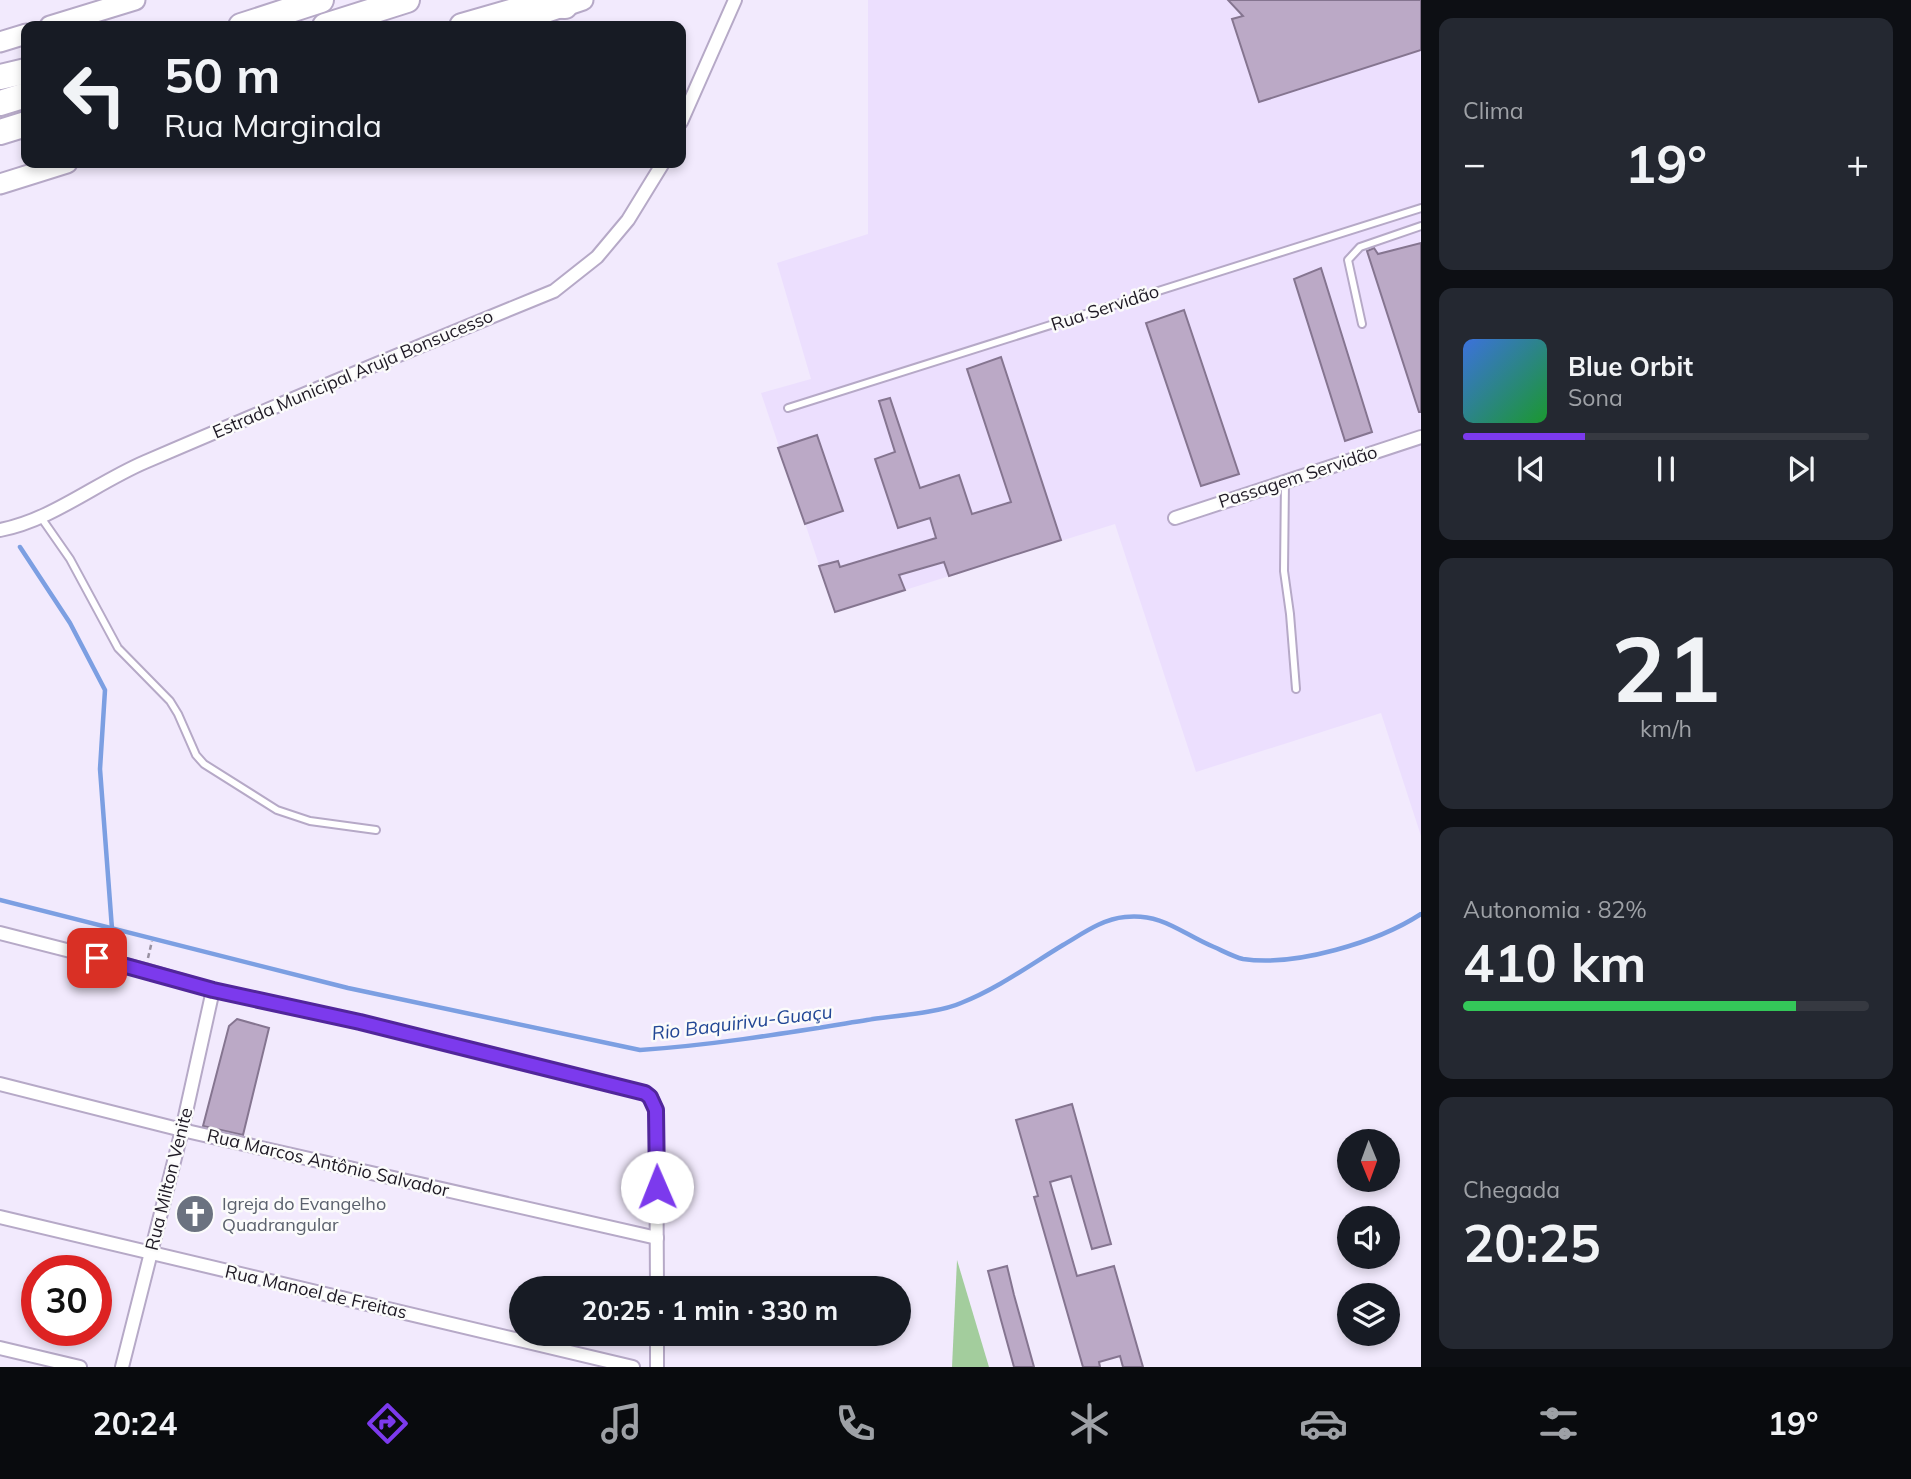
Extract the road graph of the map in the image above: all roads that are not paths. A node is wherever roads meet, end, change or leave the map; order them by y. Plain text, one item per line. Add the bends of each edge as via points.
1 (135, 0) edge
2 (321, 0) edge
3 (407, 0) edge
4 (735, 0) edge
5 (574, 3) edge
6 (66, 21) edge
7 (256, 21) edge
8 (341, 21) edge
9 (479, 21) edge
10 (521, 21) edge
11 (21, 36) edge
12 (0, 42) edge
13 (21, 72) edge
14 (0, 77) edge
15 (21, 94) edge
16 (0, 95) edge
17 (21, 96) edge
18 (0, 103) edge
19 (686, 111) edge
20 (21, 126) edge
21 (0, 132) edge
22 (51, 168) edge
23 (660, 168) edge
24 (0, 184) edge
25 (1421, 208) edge
26 (1421, 226) edge
27 (1362, 324) dead end
28 (788, 408) dead end
29 (1421, 437) edge
30 (1285, 481) junction
31 (40, 516) junction
32 (1175, 517) dead end
33 (0, 530) edge
34 (1296, 689) dead end
35 (376, 830) dead end
36 (0, 933) edge
37 (213, 990) junction
38 (0, 1084) edge
39 (182, 1130) junction
40 (0, 1217) edge
41 (657, 1238) junction
42 (150, 1253) junction
43 (657, 1276) edge
44 (657, 1346) edge
45 (0, 1348) edge
46 (80, 1367) edge
47 (122, 1367) edge
48 (633, 1367) edge
49 (657, 1367) edge

1 - 6 street
2 - 7 highway
3 - 8 highway
4 - 19 street
5 - 9 highway via 535,5
5 - 10 street
11 - 12 street
13 - 14 highway
15 - 16 lane
17 - 18 highway
20 - 21 highway
22 - 24 street
23 - 31 street, Estrada Municipal Aruja Bonsucesso via 597,257 554,291 137,465
25 - 28 lane, Rua Servidão
26 - 27 lane via 1360,247 1348,260
29 - 30 street, Passagem Servidão
30 - 32 street, Passagem Servidão
30 - 34 lane via 1284,571
31 - 33 street, Estrada Municipal Aruja Bonsucesso
31 - 35 lane via 70,559 118,648 170,701 204,764 277,810 310,821
36 - 37 street
37 - 39 street, Rua Milton Venite
37 - 41 street via 645,1093 656,1110
38 - 39 street, Rua Marcos Antônio Salvador
39 - 41 street, Rua Marcos Antônio Salvador
39 - 42 street, Rua Milton Venite
40 - 42 street, Rua Manoel de Freitas
41 - 43 street
42 - 47 street, Rua Milton Venite
42 - 48 street, Rua Manoel de Freitas
44 - 49 street
45 - 46 street

